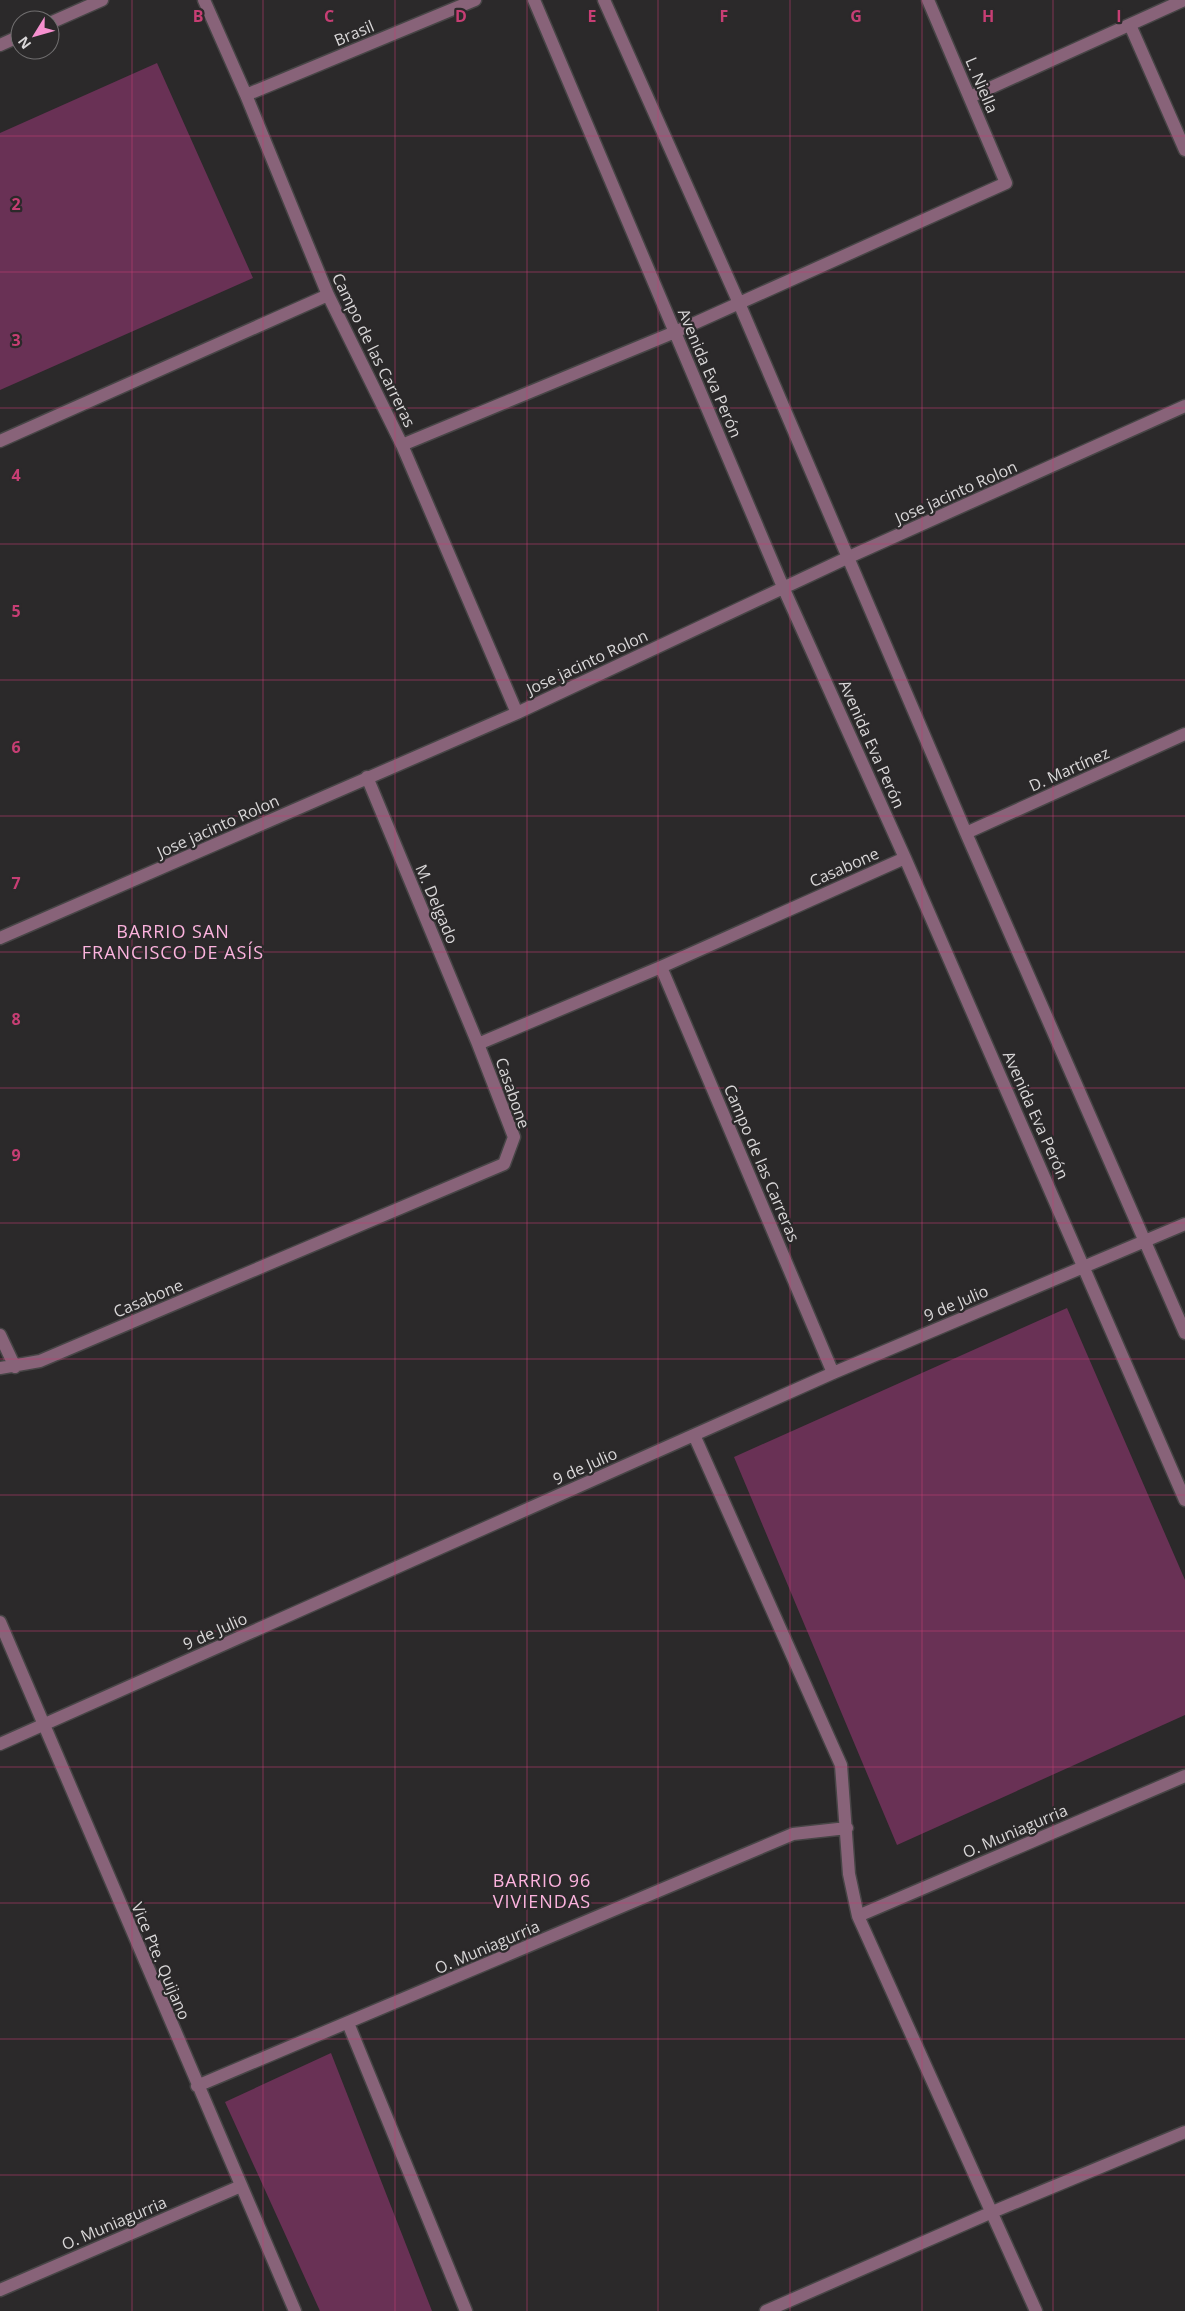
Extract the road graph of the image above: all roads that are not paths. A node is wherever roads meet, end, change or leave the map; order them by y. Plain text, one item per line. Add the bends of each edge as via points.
1 (102, 0) edge
2 (204, 0) edge
3 (475, 0) edge
4 (534, 0) edge
5 (604, 0) edge
6 (928, 0) edge
7 (1184, 0) edge
8 (60, 19) edge
9 (1130, 25) junction
10 (246, 95) junction
11 (970, 97) junction
12 (1185, 150) edge
13 (328, 295) junction
14 (739, 303) junction
15 (675, 332) junction
16 (1185, 406) edge
17 (0, 441) edge
18 (402, 445) junction
19 (849, 557) junction
20 (783, 587) junction
21 (517, 713) junction
22 (1185, 734) edge
23 (367, 777) junction
24 (966, 833) junction
25 (905, 858) junction
26 (0, 938) edge
27 (661, 967) junction
28 (478, 1044) junction
29 (1185, 1224) edge
30 (1145, 1242) junction
31 (1085, 1266) junction
32 (1185, 1333) edge
33 (0, 1335) edge
34 (15, 1367) junction
35 (0, 1368) edge
36 (833, 1373) junction
37 (694, 1435) junction
38 (1185, 1500) edge
39 (0, 1622) edge
40 (44, 1725) junction
41 (0, 1744) edge
42 (1185, 1776) edge
43 (847, 1828) junction
44 (858, 1916) junction
45 (348, 2023) junction
46 (197, 2086) junction
47 (1185, 2132) edge
48 (241, 2186) junction
49 (990, 2212) junction
50 (0, 2290) edge
51 (295, 2311) edge
52 (466, 2311) edge
53 (766, 2311) edge
54 (1036, 2311) edge

1 - 8 street
2 - 10 street, Campo de las Carreras
3 - 10 street, Brasil
4 - 15 street, Avenida Eva Perón
5 - 14 street
6 - 11 street, L. Niella
7 - 9 street
9 - 11 street
9 - 12 street
10 - 13 street, Campo de las Carreras
11 - 14 street, L. Niella via 1006,183
13 - 17 street
13 - 18 street, Campo de las Carreras
14 - 15 street
14 - 19 street
15 - 18 street
15 - 20 street, Avenida Eva Perón
16 - 19 street, Jose jacinto Rolon
18 - 21 street, Campo de las Carreras
19 - 20 street, Jose jacinto Rolon
19 - 24 street
20 - 21 street, Jose jacinto Rolon
20 - 25 street, Avenida Eva Perón
21 - 23 street, Jose jacinto Rolon
22 - 24 street, D. Martínez
23 - 26 street, Jose jacinto Rolon via 239,836
23 - 28 street, M. Delgado
24 - 30 street
25 - 27 street, Casabone
25 - 31 street, Avenida Eva Perón
27 - 28 street, Casabone
27 - 36 street, Campo de las Carreras
28 - 34 street, Casabone via 514,1137 504,1164 40,1361
29 - 30 street, 9 de Julio
30 - 31 street, 9 de Julio
30 - 32 street
31 - 36 street, 9 de Julio
31 - 38 street, Avenida Eva Perón
33 - 34 street
34 - 35 street, Casabone
36 - 37 street, 9 de Julio
37 - 40 street, 9 de Julio
37 - 43 street via 841,1765
39 - 40 street, Vice Pte. Quijano
40 - 41 street, 9 de Julio
40 - 46 street, Vice Pte. Quijano
42 - 44 street, O. Muniagurria
43 - 44 street via 850,1874
43 - 45 street, O. Muniagurria via 793,1834
44 - 49 street
45 - 46 street, O. Muniagurria
45 - 52 street
46 - 48 street, Vice Pte. Quijano
47 - 49 street
48 - 50 street, O. Muniagurria
48 - 51 street, Vice Pte. Quijano
49 - 53 street
49 - 54 street

